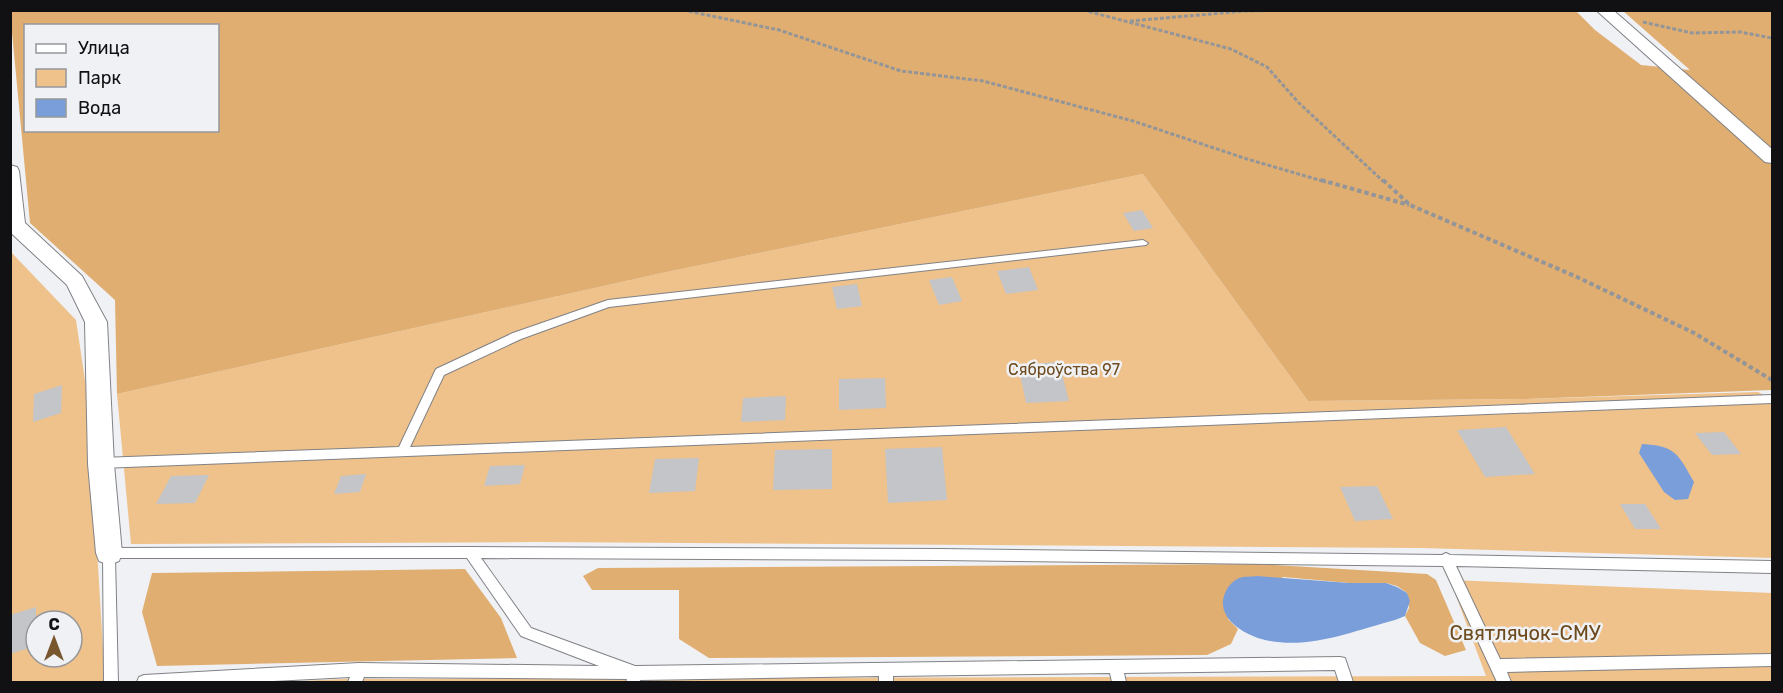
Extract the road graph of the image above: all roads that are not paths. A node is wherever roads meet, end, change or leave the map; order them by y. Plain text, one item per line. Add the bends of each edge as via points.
1 (1604, 12) edge
2 (1773, 158) edge
3 (10, 171) edge
4 (13, 226) edge
5 (1143, 243) dead end
6 (1773, 399) edge
7 (402, 452) junction
8 (101, 464) junction
9 (109, 552) junction
10 (470, 552) junction
11 (1446, 559) junction
12 (1773, 567) edge
13 (1773, 660) edge
14 (1116, 666) junction
15 (1496, 666) junction
16 (357, 676) edge
17 (886, 676) edge
18 (634, 678) edge
19 (111, 682) edge
20 (144, 682) edge
21 (1119, 682) edge
22 (1346, 682) edge
23 (1504, 682) edge

1 - 2 street
3 - 4 street
4 - 8 street via 75,281 96,322
5 - 7 lane via 608,304 517,336 440,372
6 - 7 lane
7 - 8 lane
8 - 9 street
9 - 10 lane
9 - 19 lane
10 - 11 lane
10 - 18 lane via 526,632
11 - 12 lane
11 - 15 lane
13 - 15 lane
14 - 17 lane
14 - 21 lane
14 - 22 lane via 1340,663
15 - 23 lane
16 - 18 lane
16 - 20 lane
17 - 18 lane

